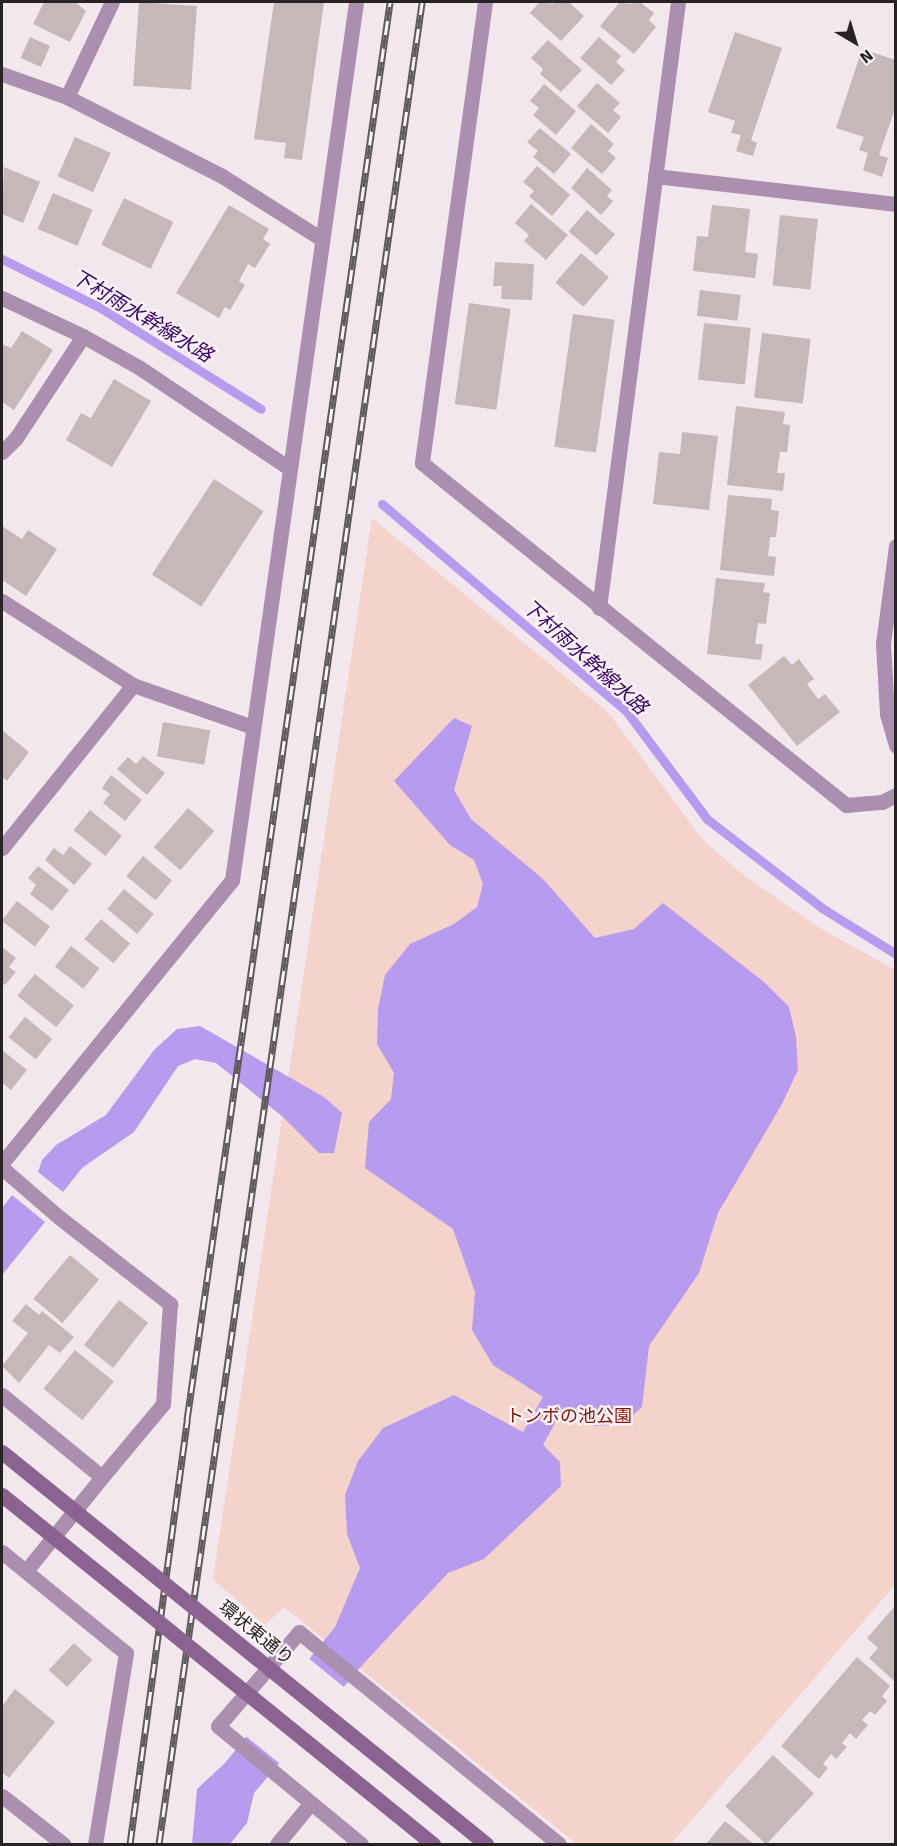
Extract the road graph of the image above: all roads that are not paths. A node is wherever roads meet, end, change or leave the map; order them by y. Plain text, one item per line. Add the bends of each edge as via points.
1 (112, 2) edge
2 (356, 2) edge
3 (485, 2) edge
4 (678, 2) edge
5 (2, 74) edge
6 (67, 97) junction
7 (655, 176) junction
8 (896, 204) edge
9 (320, 238) junction
10 (2, 298) edge
11 (83, 336) junction
12 (2, 452) edge
13 (289, 468) junction
14 (896, 546) edge
15 (2, 601) edge
16 (599, 608) junction
17 (134, 685) junction
18 (253, 727) junction
19 (896, 746) edge
20 (896, 795) edge
21 (2, 848) edge
22 (2, 1163) edge
23 (2, 1168) edge
24 (2, 1395) edge
25 (2, 1452) edge
26 (102, 1478) junction
27 (2, 1495) edge
28 (2, 1552) edge
29 (26, 1571) junction
30 (2, 1796) edge
31 (310, 1804) junction
32 (63, 1845) edge
33 (95, 1845) edge
34 (277, 1845) edge
35 (361, 1845) edge
36 (433, 1845) edge
37 (486, 1845) edge
38 (559, 1845) edge

1 - 6 street
2 - 9 street
3 - 16 street via 423,463
4 - 7 street
5 - 6 street
6 - 9 street via 222,176
7 - 8 street
7 - 16 street
9 - 13 street
10 - 11 street
11 - 12 street via 16,438
11 - 13 street via 140,368
13 - 18 street
14 - 19 street via 883,644 888,714
15 - 17 street
16 - 20 street via 846,805 882,802
17 - 18 street
17 - 21 street
18 - 22 street via 232,880
23 - 26 street via 170,1304 162,1404
24 - 26 street
25 - 37 main road, 環状東通り, bridge
26 - 29 street
27 - 36 main road, bridge
28 - 29 street
29 - 33 street via 126,1653
30 - 32 street
31 - 34 street
31 - 35 street
31 - 38 street via 218,1726 299,1632

